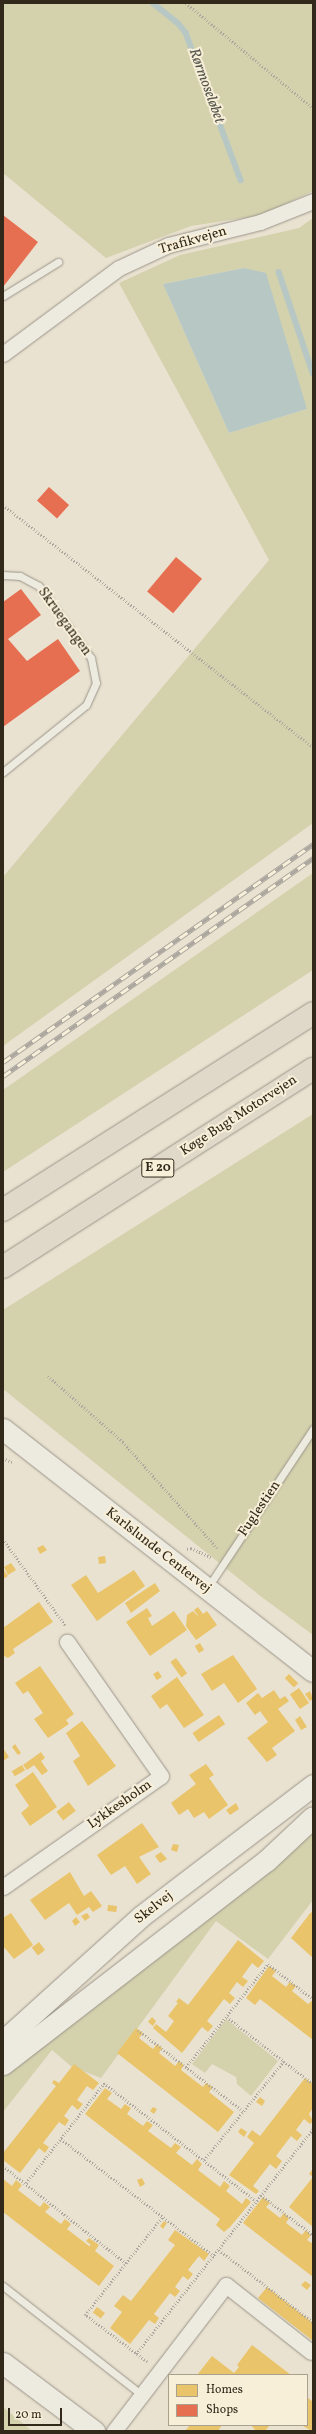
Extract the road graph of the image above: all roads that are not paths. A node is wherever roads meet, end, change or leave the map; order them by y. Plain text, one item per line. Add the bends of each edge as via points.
1 (313, 201) edge
2 (58, 262) dead end
3 (3, 296) edge
4 (3, 354) edge
5 (3, 575) edge
6 (3, 772) edge
7 (313, 1013) edge
8 (313, 1068) edge
9 (3, 1210) edge
10 (3, 1266) edge
11 (3, 1429) edge
12 (313, 1429) edge
13 (206, 1589) junction
14 (67, 1642) road end
15 (313, 1671) edge
16 (313, 1785) edge
17 (313, 1817) edge
18 (3, 1887) edge
19 (3, 2041) edge
20 (3, 2064) edge
21 (3, 2286) edge
22 (311, 2352) dead end
23 (3, 2363) edge
24 (142, 2395) junction
25 (94, 2431) edge
26 (114, 2431) edge

1 - 4 street, Trafikvejen via 260,222 168,245 119,268
2 - 3 lane
5 - 6 lane, Skruegangen via 20,576 40,586 91,658 96,683 86,705
7 - 9 highway
8 - 10 highway, Køge Bugt Motorvejen / E 20
11 - 13 street, Karlslunde Centervej
12 - 13 lane, Fuglestien
13 - 15 street, Karlslunde Centervej
14 - 18 street, Lykkesholm via 161,1776
16 - 19 street, Skelvej via 140,1917
17 - 20 street via 266,1861
21 - 24 lane
22 - 24 street via 226,2285
23 - 25 street
24 - 26 street

